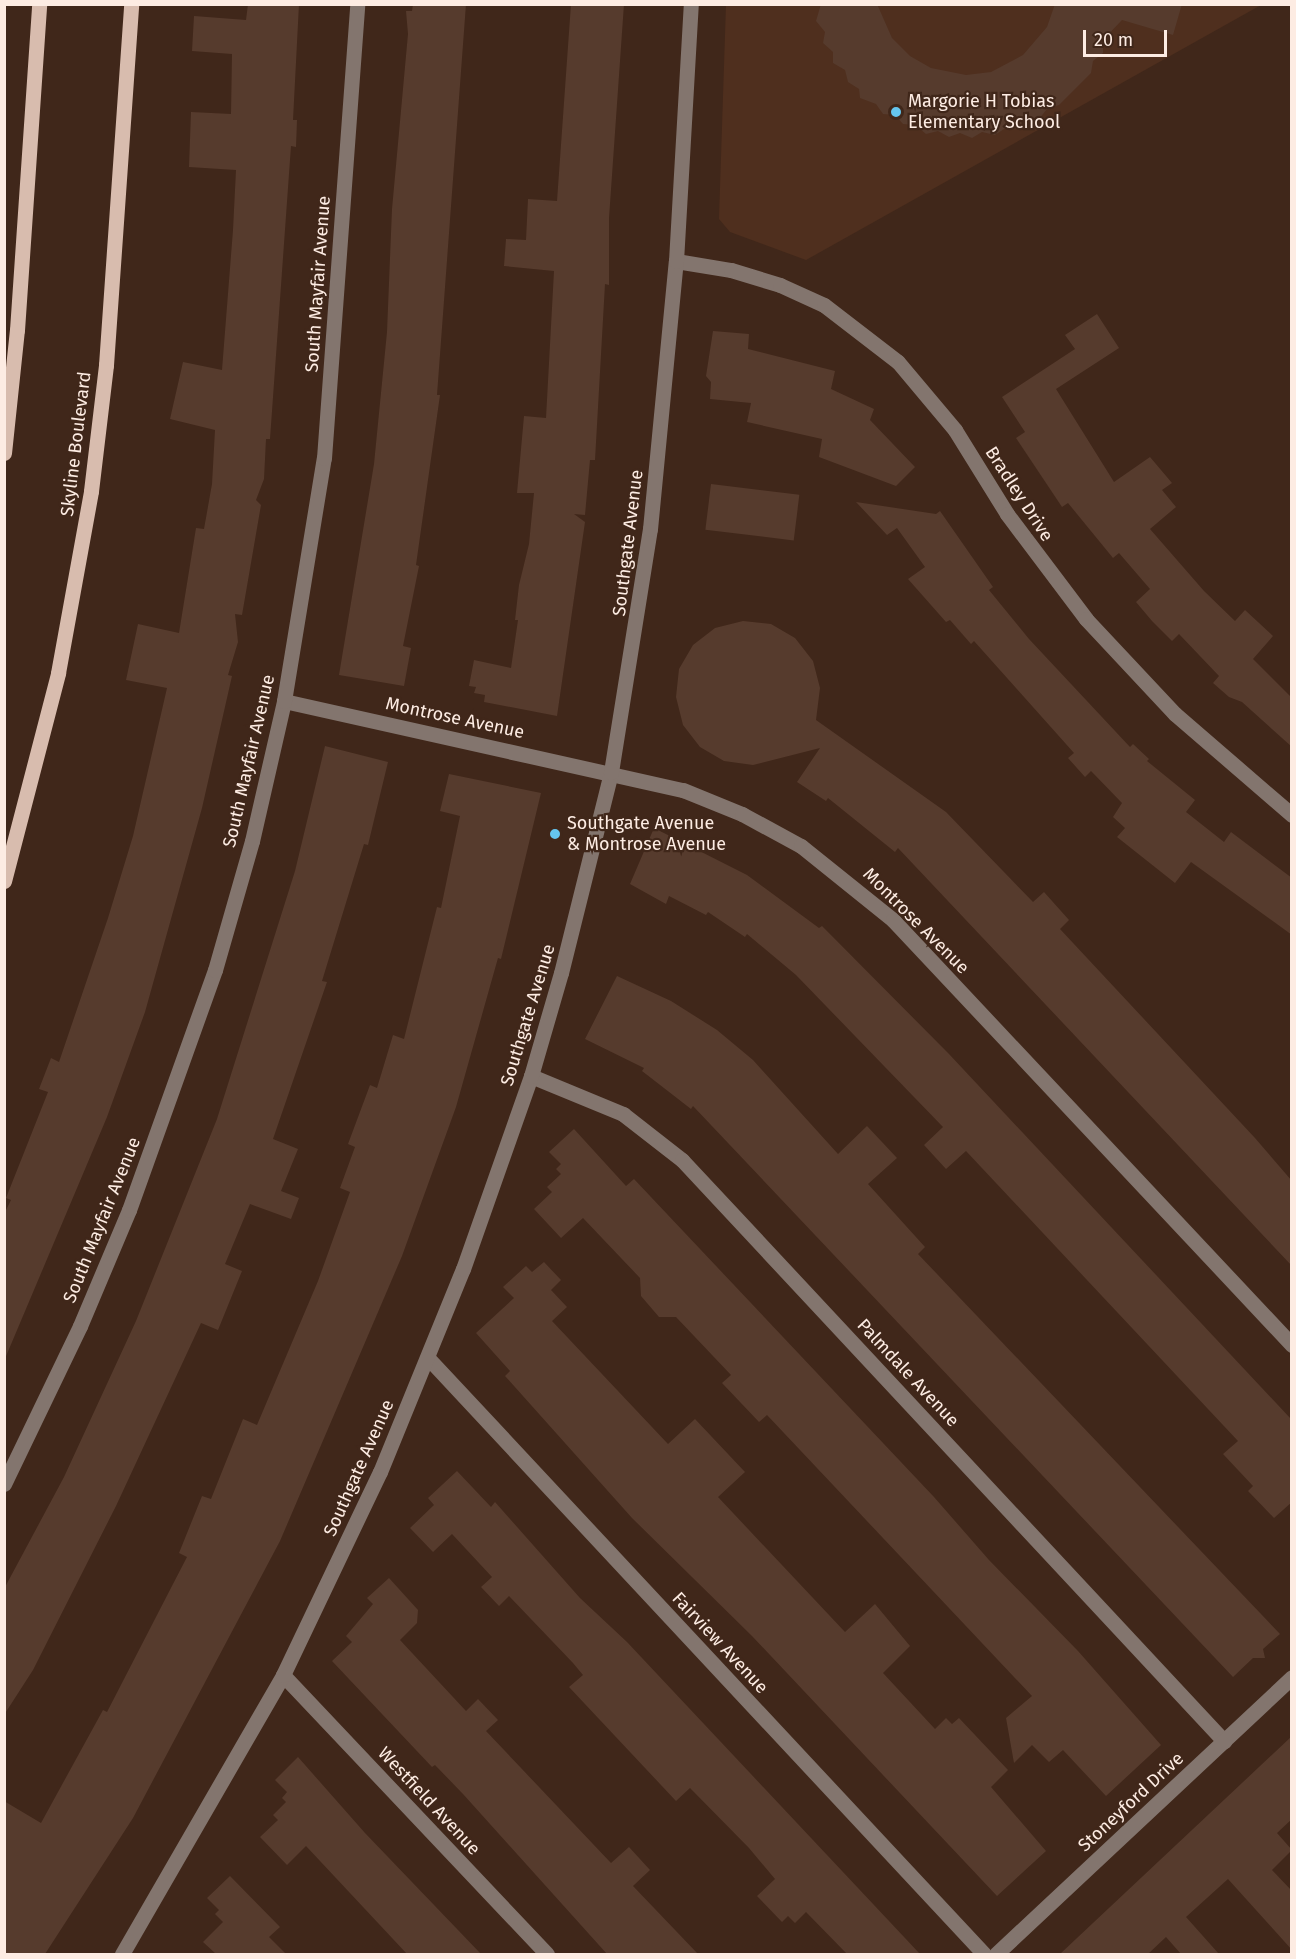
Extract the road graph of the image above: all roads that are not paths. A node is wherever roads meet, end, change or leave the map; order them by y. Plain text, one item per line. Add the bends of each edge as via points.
1 (39, 4) edge
2 (131, 4) edge
3 (357, 4) edge
4 (691, 4) edge
5 (676, 261) junction
6 (4, 453) edge
7 (284, 701) junction
8 (611, 772) junction
9 (1292, 815) edge
10 (4, 881) edge
11 (531, 1077) junction
12 (1292, 1345) edge
13 (428, 1358) junction
14 (4, 1484) edge
15 (283, 1675) junction
16 (1292, 1677) edge
17 (1224, 1741) junction
18 (122, 1954) edge
19 (547, 1954) edge
20 (984, 1954) edge
21 (996, 1954) edge

1 - 6 main road via 17,330
2 - 10 main road, Skyline Boulevard via 108,341 92,481 58,673
3 - 7 street, South Mayfair Avenue via 324,458
4 - 5 street, Southgate Avenue
5 - 8 street, Southgate Avenue via 650,529
5 - 9 street, Bradley Drive via 731,270 780,285 824,305 898,362 949,421 1007,514 1086,619 1175,714
7 - 8 street, Montrose Avenue
7 - 14 street, South Mayfair Avenue via 252,840 172,1096 80,1326
8 - 11 street, Southgate Avenue via 587,878
8 - 12 street, Montrose Avenue via 683,790 742,814 801,846 850,882 893,920
11 - 13 street, Southgate Avenue
11 - 17 street, Palmdale Avenue via 623,1114 682,1160
13 - 15 street, Southgate Avenue via 380,1472
13 - 20 street, Fairview Avenue
15 - 18 street, Southgate Avenue
15 - 19 street, Westfield Avenue
16 - 17 street, Stoneyford Drive
17 - 21 street, Stoneyford Drive

